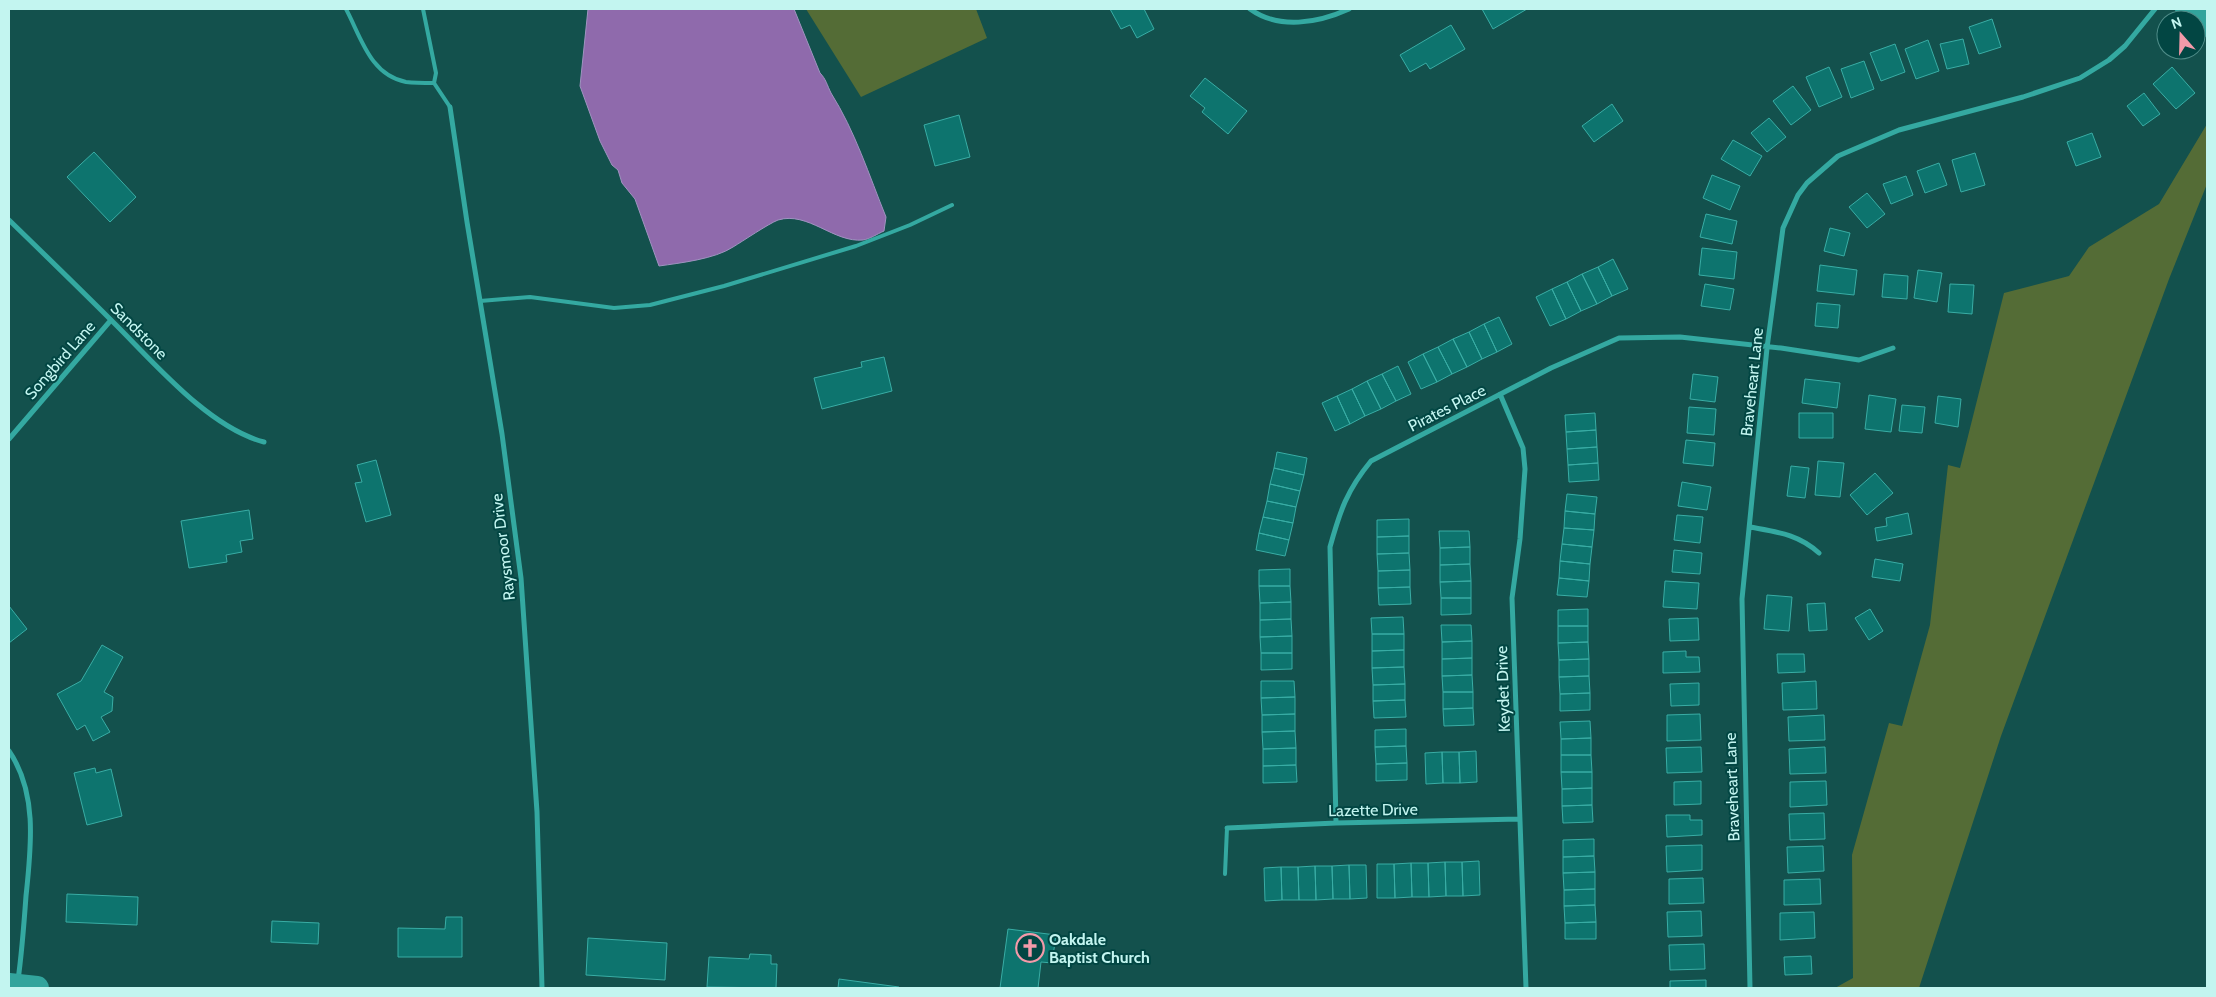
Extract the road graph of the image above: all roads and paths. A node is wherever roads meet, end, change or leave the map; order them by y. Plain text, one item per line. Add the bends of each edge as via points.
1 (346, 9) edge
2 (423, 9) edge
3 (1250, 9) edge
4 (1349, 9) edge
5 (2155, 9) edge
6 (2187, 9) edge
7 (2207, 25) edge
8 (434, 83) junction
9 (450, 107) joint
10 (952, 205) dead end
11 (9, 220) edge
12 (480, 301) junction
13 (111, 320) junction
14 (1767, 348) junction
15 (1894, 348) dead end
16 (1500, 394) junction
17 (9, 439) edge
18 (264, 442) dead end
19 (1750, 528) junction
20 (1819, 553) dead end
21 (9, 751) edge
22 (1520, 819) junction
23 (1336, 823) junction
24 (1227, 828) joint
25 (1225, 874) dead end
26 (20, 987) edge
27 (542, 988) edge
28 (1526, 988) edge
29 (1750, 988) edge

1 - 8 lane via 366,53 376,65 405,82
2 - 8 lane via 436,73
3 - 4 street via 1269,18 1301,22
5 - 14 street, Braveheart Lane via 2125,46 2105,64 2080,78 1899,130 1856,146 1824,166 1798,195 1783,228
6 - 7 main road
8 - 9 lane
9 - 12 street, Raysmoor Drive
10 - 12 lane via 856,246 650,305 614,308 530,297
11 - 13 street, Sandstone
12 - 27 street, Raysmoor Drive via 521,578 538,822
13 - 17 street, Songbird Lane
13 - 18 street, Sandstone via 179,388 222,423 246,437
14 - 15 street, Pirates Place via 1859,360
14 - 16 street, Pirates Place via 1680,337 1619,338
14 - 19 street, Braveheart Lane
16 - 22 street, Keydet Drive via 1523,448 1525,469 1512,598
16 - 23 street, Pirates Place via 1371,461 1342,503 1330,547
19 - 20 street via 1785,534 1806,542
19 - 29 street, Braveheart Lane via 1741,623
21 - 26 street via 24,781 30,816
22 - 23 street, Lazette Drive
22 - 28 street, Keydet Drive
23 - 24 street, Lazette Drive
24 - 25 lane

